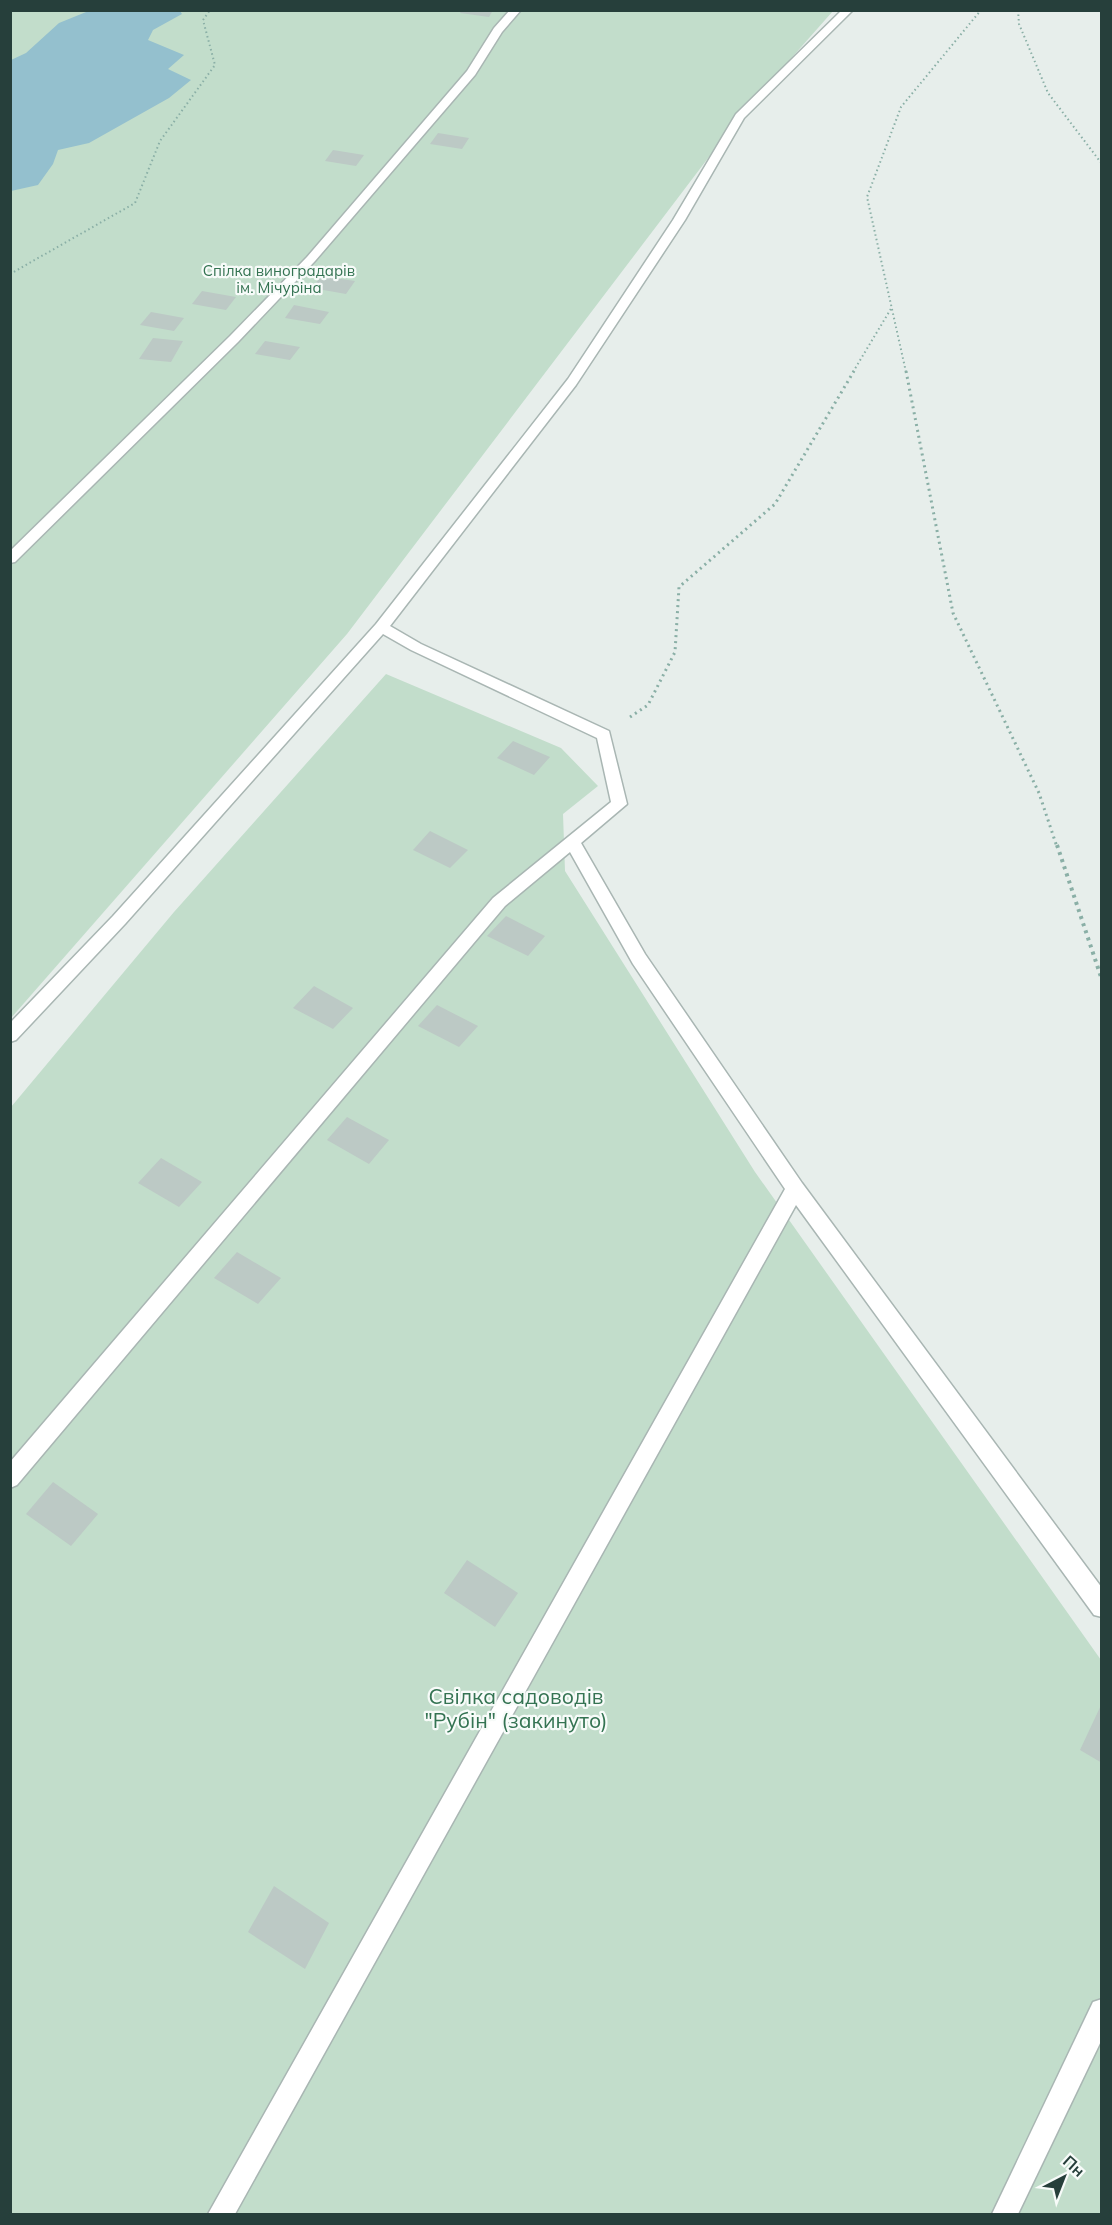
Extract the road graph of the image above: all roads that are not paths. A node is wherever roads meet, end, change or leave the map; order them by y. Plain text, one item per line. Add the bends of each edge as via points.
1 (516, 10) edge
2 (848, 10) edge
3 (10, 559) edge
4 (381, 627) junction
5 (572, 841) junction
6 (10, 1035) edge
7 (795, 1189) junction
8 (10, 1478) edge
9 (1101, 1607) edge
10 (1101, 2011) edge
11 (221, 2214) edge
12 (1005, 2214) edge

1 - 3 lane via 498,30 471,73 311,259
2 - 4 lane via 740,116 666,240 572,382
4 - 5 lane via 604,735 619,804
4 - 6 lane via 119,920
5 - 7 lane via 639,959
5 - 8 lane via 499,902
7 - 9 lane
7 - 11 lane
10 - 12 lane

